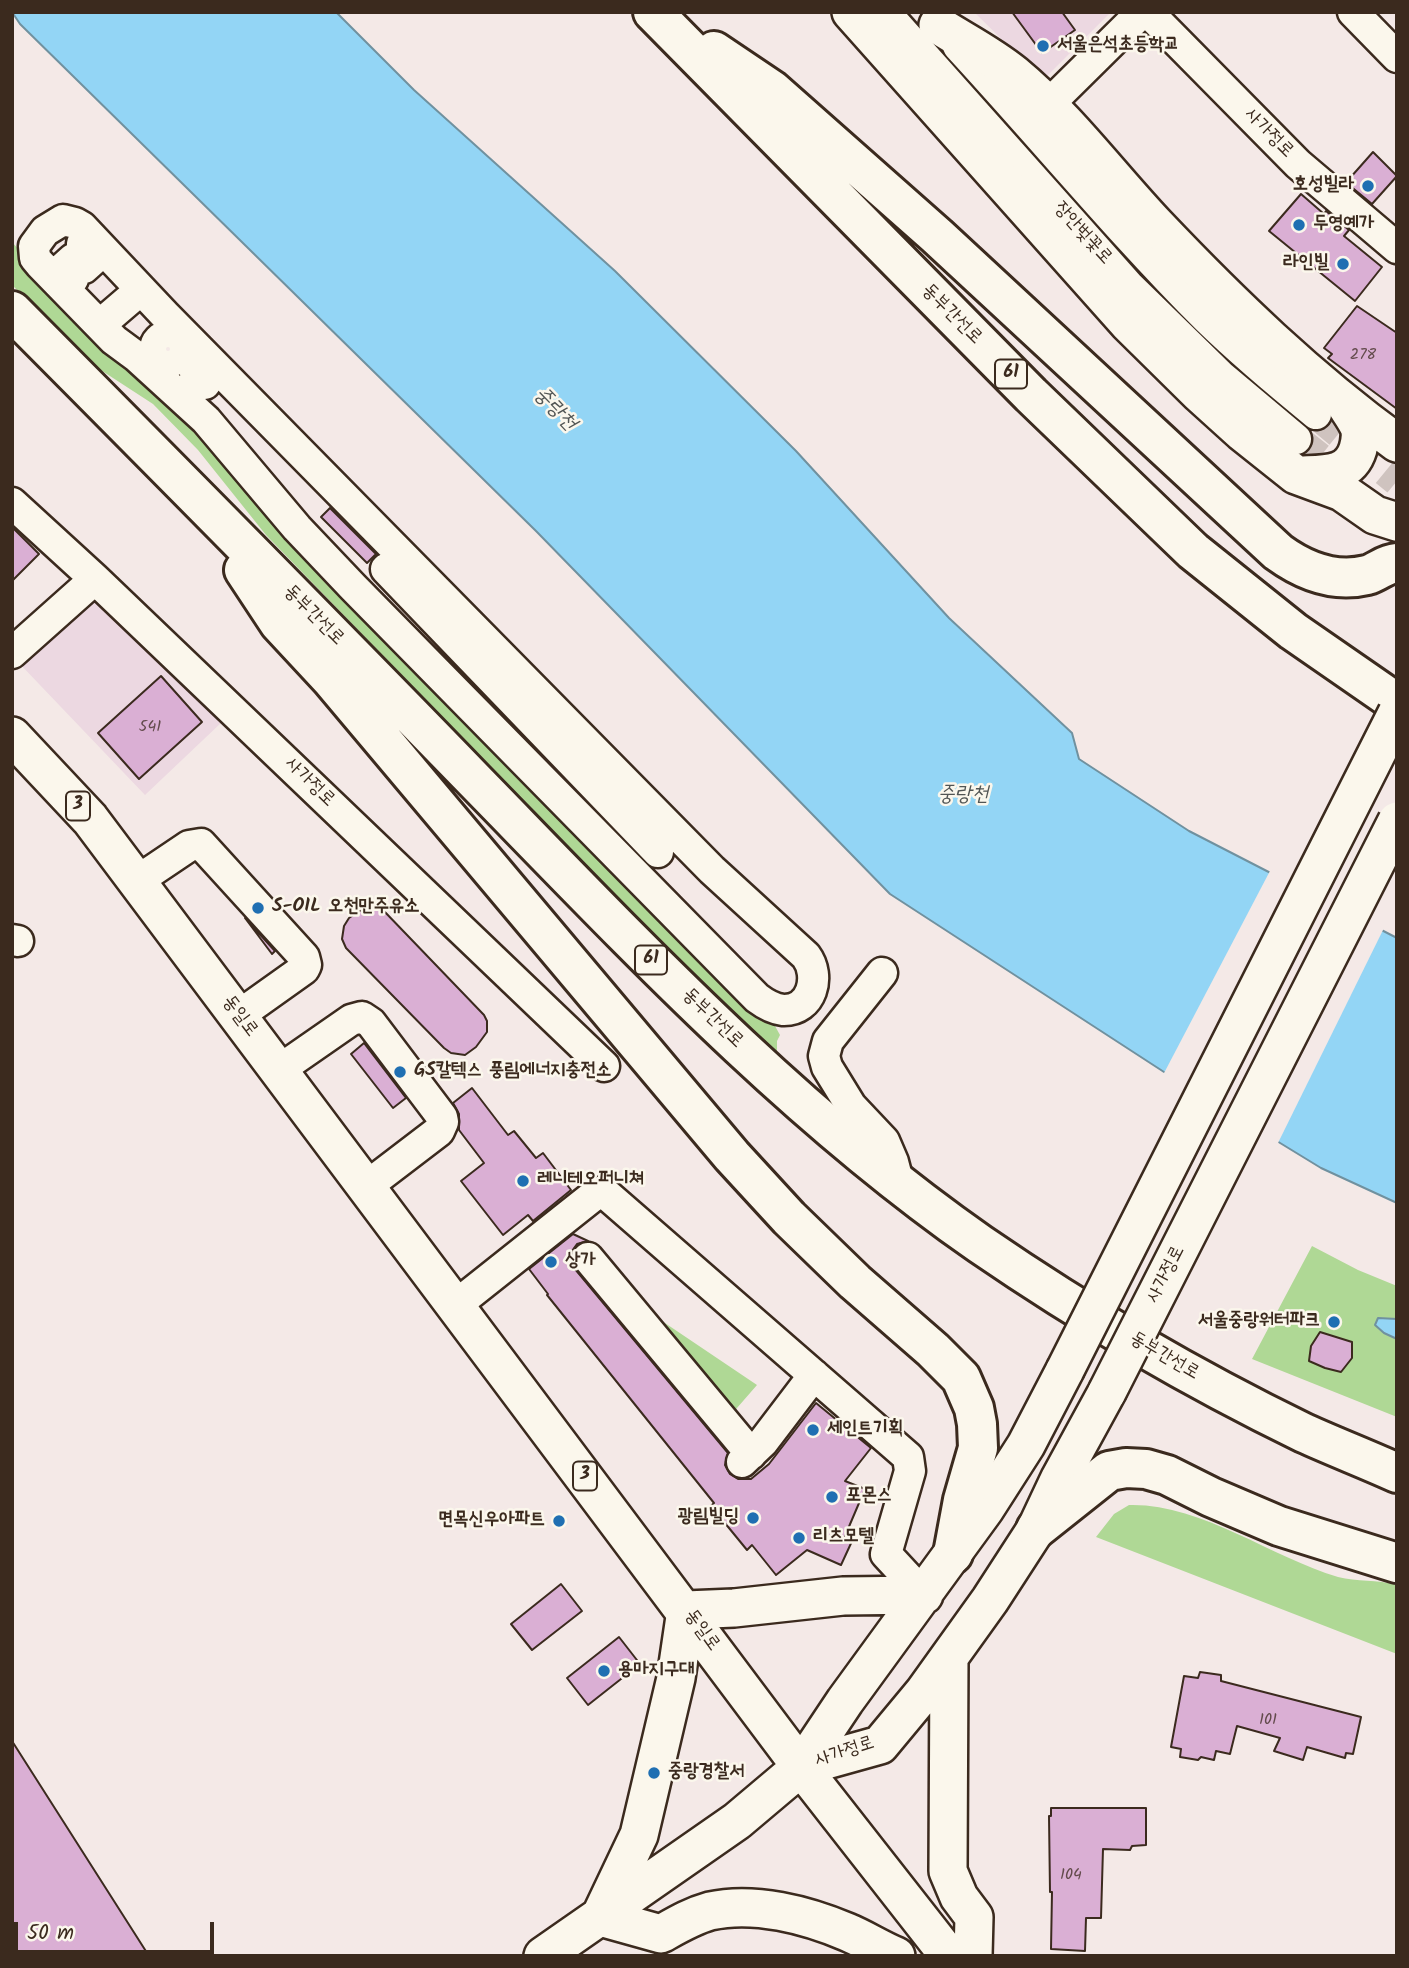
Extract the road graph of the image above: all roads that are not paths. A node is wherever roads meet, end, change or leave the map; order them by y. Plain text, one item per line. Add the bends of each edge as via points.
1 (656, 12) edge
2 (851, 12) edge
3 (885, 12) edge
4 (1142, 12) edge
5 (1148, 12) edge
6 (1353, 12) edge
7 (932, 18) edge
8 (1397, 57) edge
9 (1048, 104) junction
10 (82, 244) dead end
11 (1397, 248) edge
12 (103, 270) dead end
13 (73, 279) dead end
14 (12, 311) edge
15 (152, 324) dead end
16 (197, 379) dead end
17 (1332, 410) junction
18 (248, 417) dead end
19 (1397, 443) edge
20 (1296, 457) junction
21 (195, 496) junction
22 (12, 503) edge
23 (1397, 522) edge
24 (1397, 563) edge
25 (95, 579) junction
26 (422, 647) junction
27 (12, 653) edge
28 (1397, 703) edge
29 (1397, 713) edge
30 (12, 736) edge
31 (586, 816) junction
32 (1397, 821) edge
33 (137, 881) junction
34 (882, 973) dead end
35 (238, 1016) junction
36 (604, 1066) dead end
37 (279, 1070) junction
38 (898, 1181) junction
39 (367, 1186) junction
40 (588, 1258) dead end
41 (456, 1305) junction
42 (814, 1374) junction
43 (1397, 1473) edge
44 (1036, 1529) junction
45 (953, 1554) junction
46 (1397, 1563) edge
47 (924, 1595) junction
48 (686, 1610) junction
49 (949, 1658) junction
50 (802, 1767) junction
51 (600, 1917) junction
52 (543, 1956) edge
53 (896, 1956) edge
54 (948, 1956) edge
55 (973, 1956) edge

1 - 24 highway via 772,90 1278,552 1314,573 1333,576 1366,575
1 - 28 highway, 동부간선로 / 61 via 993,356 1194,551 1293,631
2 - 20 main road via 1128,323 1241,432
3 - 20 street, 장안벚꽃로 via 1129,286 1222,376
4 - 9 street
5 - 11 street, 사가정로 via 1298,164
6 - 8 street
7 - 9 main road via 1012,72
7 - 17 street, 장안벚꽃로 via 1167,277 1262,370
9 - 17 main road
10 - 13 street via 94,259 84,268 74,259 64,265
12 - 15 street via 120,308
14 - 21 highway, 동부간선로 / 61
16 - 18 street via 221,417 236,406
17 - 19 main road
17 - 20 main road via 1360,430 1355,458 1345,470 1325,474
20 - 23 main road via 1375,515
21 - 38 highway, 동부간선로 / 61 via 692,1001 769,1073
21 - 45 highway via 279,623 732,1156 846,1273 961,1378 975,1416 978,1448
22 - 25 street, 사가정로
25 - 27 street
25 - 36 street, 사가정로
26 - 31 street
26 - 31 street via 379,576 651,859
26 - 31 street via 297,528 206,420 114,340 40,264 34,246 45,231 64,220 82,227 712,870 806,956 815,973 810,993 797,1006 780,1010 757,998
29 - 45 main road, 사가정로, bridge via 1026,1446
30 - 33 main road, 동일로 / 3 via 90,819
32 - 44 main road, 사가정로, bridge
33 - 35 main road, 동일로 / 3
33 - 35 street via 189,846 201,844 304,957 304,969
34 - 38 street via 828,1041 824,1056 851,1105 884,1141
35 - 37 main road, 동일로 / 3
37 - 39 main road, 동일로 / 3
37 - 39 street via 362,1017 442,1117 439,1131
38 - 43 highway, 동부간선로 / 61 via 977,1242 1184,1370 1305,1433
39 - 41 main road, 동일로 / 3
40 - 42 street via 746,1458 763,1443
41 - 42 street via 602,1193
41 - 48 main road, 동일로 / 3
42 - 47 street via 908,1457 910,1471 886,1554
44 - 46 highway via 1109,1471 1146,1469 1279,1526
44 - 49 main road, 사가정로
45 - 47 main road, 사가정로
47 - 48 main road via 843,1596
47 - 50 main road, 사가정로
48 - 50 main road, 동일로 / 3
48 - 51 main road via 676,1678 639,1835
49 - 50 main road, 사가정로 via 880,1745
49 - 55 main road via 948,1871 974,1917
50 - 51 main road, 사가정로 via 737,1821
50 - 54 main road, 동일로 / 3
51 - 52 main road, 사가정로
51 - 53 main road via 662,1934 711,1911 786,1913 846,1931

